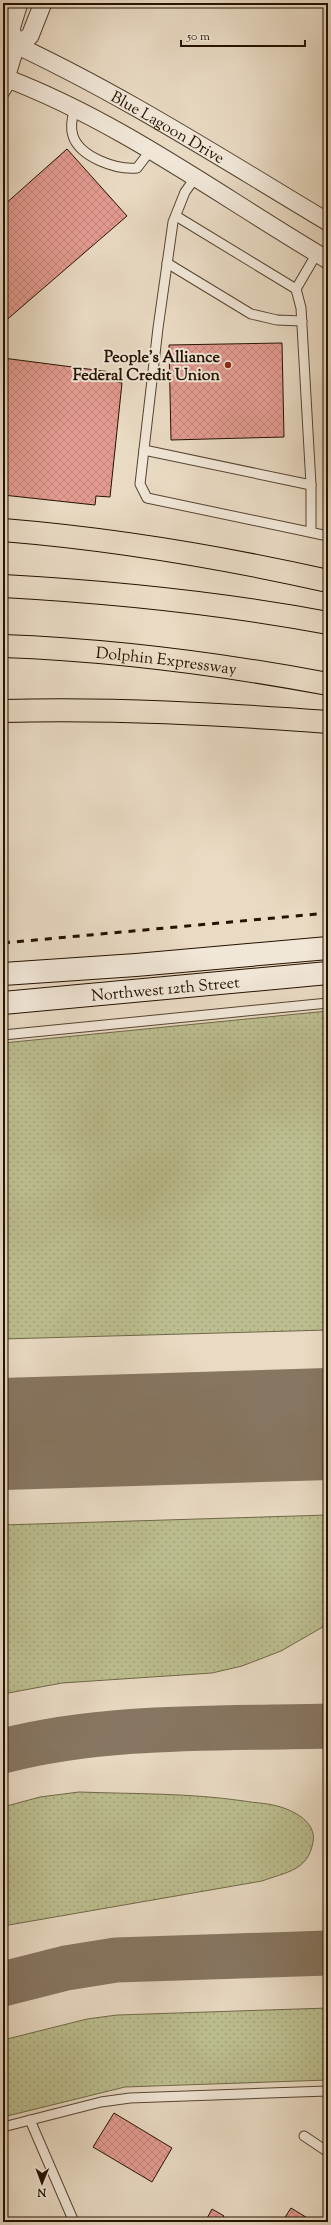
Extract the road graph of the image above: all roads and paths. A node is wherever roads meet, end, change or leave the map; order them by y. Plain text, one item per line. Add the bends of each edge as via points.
1 (19, 3) edge
2 (43, 3) edge
3 (10, 42) edge
4 (6, 83) edge
5 (75, 108) junction
6 (150, 151) junction
7 (195, 178) junction
8 (176, 216) junction
9 (328, 222) edge
10 (322, 256) edge
11 (167, 263) junction
12 (296, 289) junction
13 (302, 321) junction
14 (144, 450) junction
15 (311, 485) junction
16 (3, 530) edge
17 (311, 532) junction
18 (328, 536) edge
19 (328, 581) edge
20 (3, 586) edge
21 (328, 622) edge
22 (3, 646) edge
23 (328, 684) edge
24 (3, 711) edge
25 (328, 722) edge
26 (328, 948) edge
27 (328, 973) edge
28 (3, 974) edge
29 (328, 1002) edge
30 (3, 1003) edge
31 (3, 1035) edge
32 (328, 2091) edge
33 (30, 2120) junction
34 (3, 2127) edge
35 (304, 2136) dead end
36 (328, 2152) edge
37 (74, 2222) edge

1 - 3 street
2 - 3 street via 30,36
3 - 4 street
3 - 9 street, Blue Lagoon Drive via 71,71 163,121
4 - 5 street, Blue Lagoon Drive
5 - 6 street, Blue Lagoon Drive
5 - 6 lane via 72,128 78,145 107,165 116,168 137,168
6 - 7 street, Blue Lagoon Drive
7 - 8 lane via 185,192
7 - 10 street, Blue Lagoon Drive
8 - 11 lane
8 - 12 lane
10 - 12 lane
11 - 13 lane via 251,314 277,320
11 - 14 lane
12 - 13 lane
13 - 15 lane
14 - 15 lane
14 - 17 lane via 140,484 147,498
15 - 17 lane
16 - 19 highway via 168,549
17 - 18 lane
20 - 21 highway via 124,594
22 - 23 highway, Dolphin Expressway via 163,659
24 - 25 highway via 88,709 220,714
26 - 28 main road, Northwest 12th Street
27 - 30 main road, Northwest 12th Street
29 - 31 lane
32 - 33 lane via 139,2097 101,2102
33 - 34 lane
33 - 37 lane
35 - 36 lane

